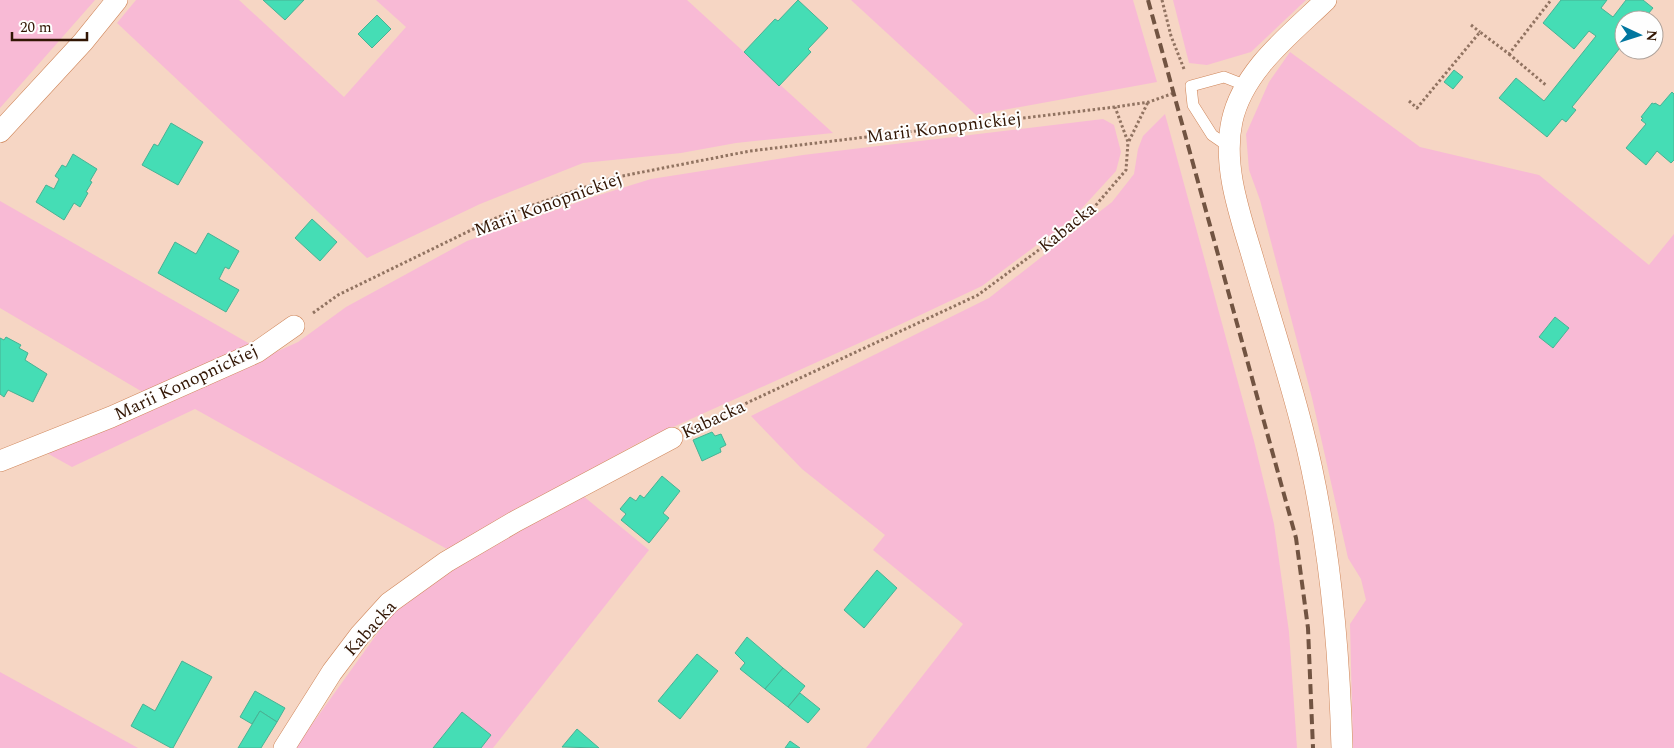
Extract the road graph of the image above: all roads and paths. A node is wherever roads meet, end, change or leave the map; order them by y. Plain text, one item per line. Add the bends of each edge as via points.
1 (117, 0) edge
2 (1162, 0) edge
3 (1326, 0) edge
4 (1551, 0) edge
5 (1471, 25) dead end
6 (1480, 32) junction
7 (1509, 54) junction
8 (1191, 86) junction
9 (1247, 86) junction
10 (1547, 86) dead end
11 (1409, 101) dead end
12 (1149, 102) junction
13 (1115, 107) junction
14 (0, 132) edge
15 (1128, 142) junction
16 (1228, 146) junction
17 (294, 326) joint
18 (672, 438) joint
19 (0, 461) edge
20 (284, 748) edge
21 (1342, 748) edge

1 - 14 street
2 - 8 path via 1171,36
3 - 9 street via 1276,49
4 - 7 path
5 - 6 path
6 - 7 path
6 - 11 path via 1417,108
7 - 10 path
8 - 9 lane via 1224,77
8 - 12 path, Marii Konopnickiej
8 - 16 lane via 1193,105 1212,135
9 - 16 street via 1232,120
12 - 13 path, Marii Konopnickiej
12 - 15 path
13 - 15 path, Kabacka
13 - 17 path, Marii Konopnickiej via 750,151 612,178 498,217 338,295
15 - 18 path, Kabacka via 1126,170 1090,212 978,295
16 - 21 street via 1230,169 1302,428 1323,527 1334,600
17 - 19 street, Marii Konopnickiej via 257,352 111,417
18 - 20 street, Kabacka via 516,520 446,562 389,603 332,672

